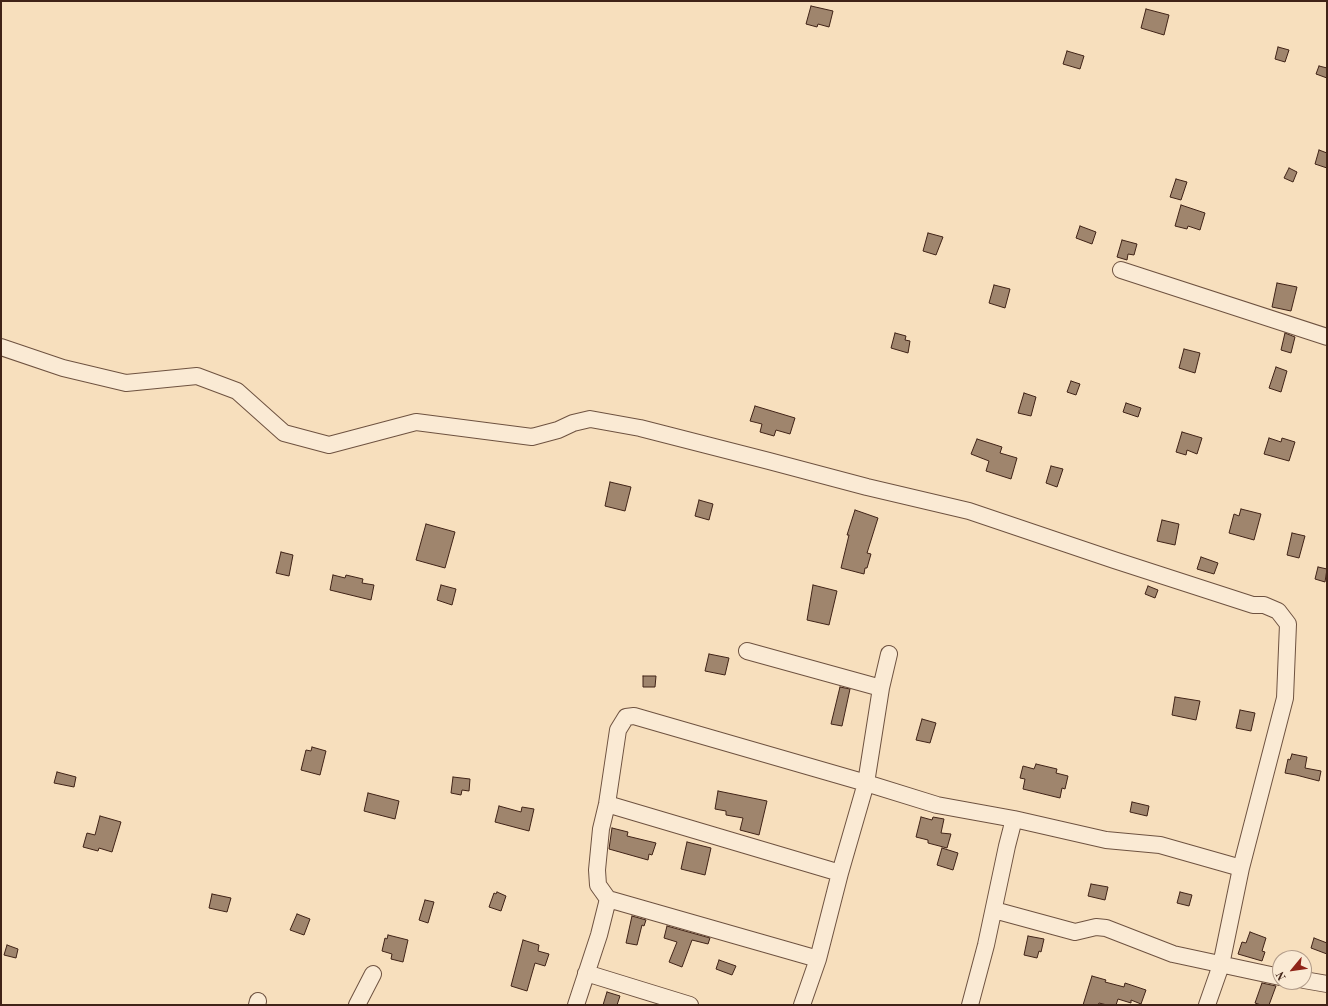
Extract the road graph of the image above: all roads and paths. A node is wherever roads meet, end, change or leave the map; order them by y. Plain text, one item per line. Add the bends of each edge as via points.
1 (1121, 270) dead end
2 (1327, 337) edge
3 (1, 348) edge
4 (747, 651) dead end
5 (889, 654) dead end
6 (881, 688) junction
7 (866, 783) junction
8 (607, 804) junction
9 (1014, 819) junction
10 (1241, 868) junction
11 (840, 873) junction
12 (608, 899) junction
13 (994, 910) junction
14 (818, 959) junction
15 (1221, 965) junction
16 (586, 973) junction
17 (373, 974) dead end
18 (1272, 975) edge
19 (1312, 981) edge
20 (1327, 984) edge
21 (357, 1005) edge
22 (576, 1005) edge
23 (690, 1005) edge
24 (802, 1005) edge
25 (970, 1005) edge
26 (1207, 1005) edge

1 - 2 street
3 - 10 street via 63,368 126,383 197,376 238,391 284,433 329,445 416,422 532,437 590,419 640,428 969,511 1136,567 1253,604 1264,605 1278,611 1288,624 1285,698
4 - 6 street
5 - 6 street
6 - 7 street
7 - 8 street via 642,718 626,717 618,730
7 - 9 street via 937,805
7 - 11 street
8 - 11 street
8 - 12 street via 601,829 597,870 598,886
9 - 10 street via 1106,840 1160,845
9 - 13 street
10 - 15 street
11 - 14 street
12 - 14 street
12 - 16 street
13 - 15 street via 1075,932 1096,927 1106,928 1173,954
13 - 25 street
14 - 24 street
15 - 18 street
15 - 26 street
16 - 22 street
16 - 23 street
17 - 21 street
19 - 20 street

